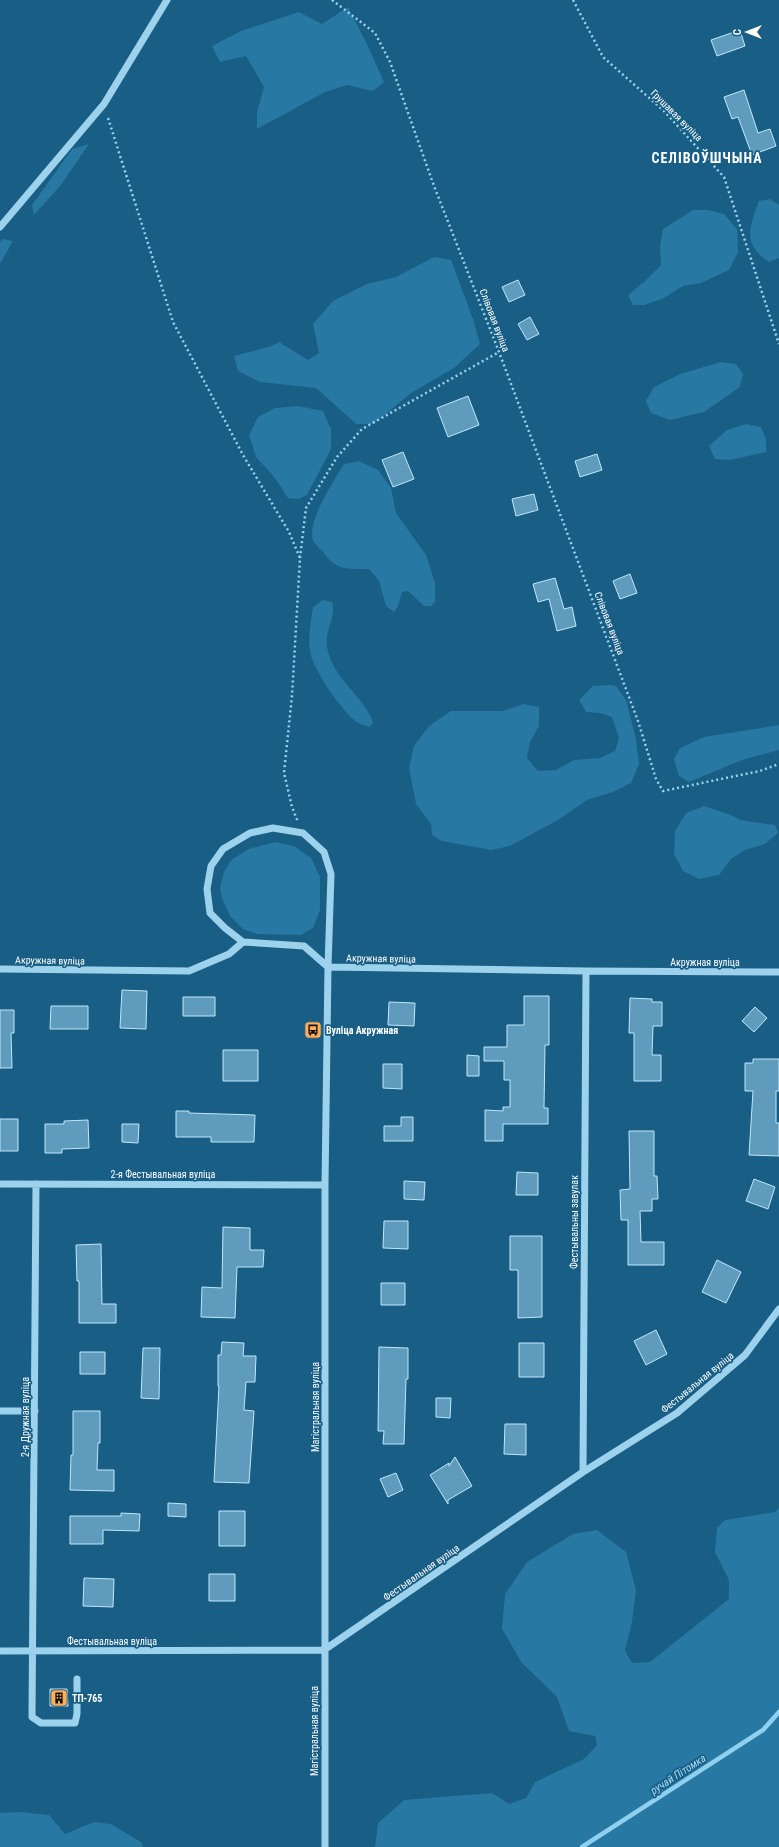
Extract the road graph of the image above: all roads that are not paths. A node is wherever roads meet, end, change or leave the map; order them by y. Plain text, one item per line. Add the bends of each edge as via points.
1 (167, 0) edge
2 (0, 227) edge
3 (243, 942) junction
4 (328, 967) junction
5 (0, 969) edge
6 (586, 972) junction
7 (779, 972) edge
8 (0, 1184) edge
9 (36, 1184) junction
10 (325, 1185) junction
11 (779, 1309) edge
12 (0, 1411) edge
13 (35, 1411) junction
14 (583, 1472) junction
15 (324, 1650) junction
16 (0, 1651) edge
17 (33, 1651) junction
18 (78, 1679) dead end
19 (325, 1847) edge

1 - 2 street via 104,104
3 - 4 street via 304,946
3 - 4 street, Магістральная вуліца via 224,928 210,913 207,889 211,866 223,849 250,833 273,828 303,833 324,852 331,874
3 - 5 street, Акружная вуліца via 229,954 189,971
4 - 6 street, Акружная вуліца
4 - 10 street, Магістральная вуліца
6 - 7 street, Акружная вуліца
6 - 14 street, Фестывальны завулак
8 - 9 street, 2-я Фестывальная вуліца
9 - 10 street, 2-я Фестывальная вуліца
9 - 13 street, 2-я Дружная вуліца
10 - 15 street, Магістральная вуліца
11 - 14 street, Фестывальная вуліца via 745,1355 677,1413
12 - 13 street
13 - 17 street, 2-я Дружная вуліца
14 - 15 street, Фестывальная вуліца
15 - 17 street, Фестывальная вуліца
15 - 19 street, Магістральная вуліца
16 - 17 street, Фестывальная вуліца
17 - 18 street, 2-я Дружная вуліца via 32,1717 40,1723 75,1723 78,1714

